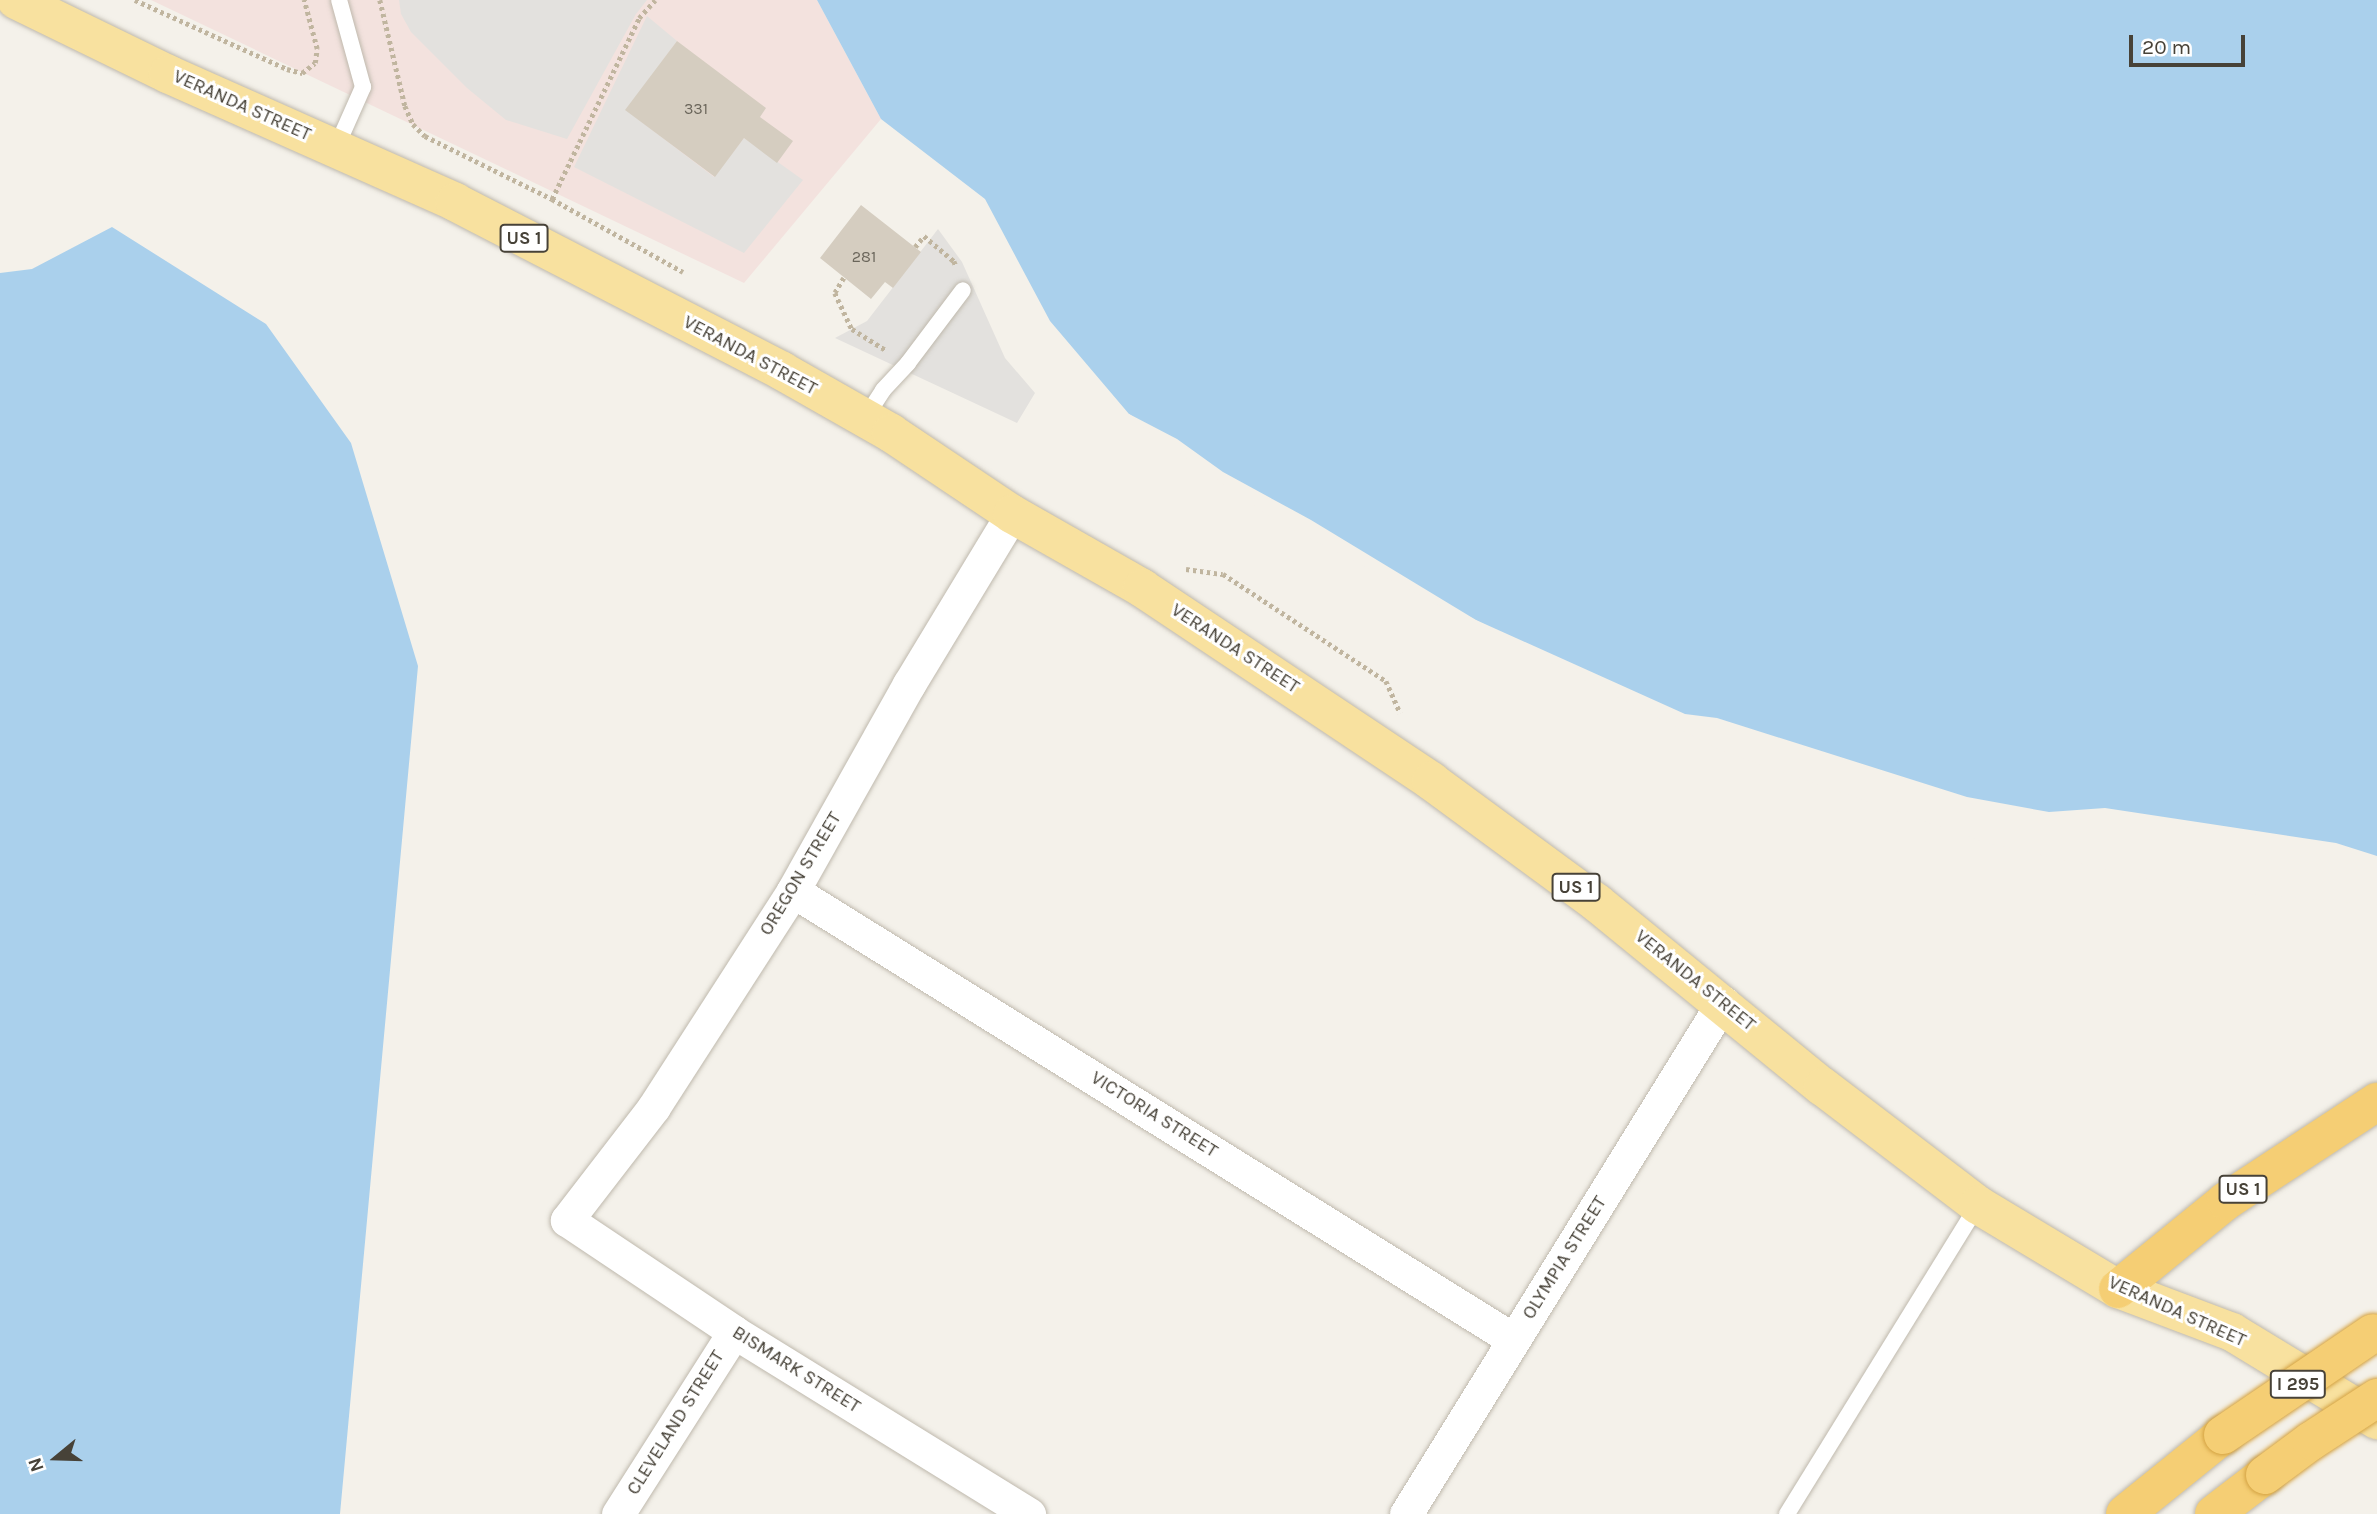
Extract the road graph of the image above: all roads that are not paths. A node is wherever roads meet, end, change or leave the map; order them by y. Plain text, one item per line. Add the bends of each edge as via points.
1 (16, 0) edge
2 (339, 0) edge
3 (336, 148) junction
4 (964, 290) road end
5 (865, 418) junction
6 (1013, 514) junction
7 (793, 891) junction
8 (1723, 1002) junction
9 (2377, 1102) edge
10 (1978, 1205) junction
11 (567, 1220) joint
12 (2119, 1289) junction
13 (734, 1332) junction
14 (2375, 1332) edge
15 (1514, 1340) junction
16 (2377, 1398) edge
17 (2377, 1420) edge
18 (618, 1514) edge
19 (1029, 1514) edge
20 (1406, 1514) edge
21 (1787, 1514) edge
22 (2125, 1514) edge
23 (2214, 1514) edge

1 - 3 main road, VERANDA STREET / US 1
2 - 3 lane via 363,87
3 - 5 main road, VERANDA STREET / US 1 via 479,215
4 - 5 lane
5 - 6 main road, VERANDA STREET / US 1
6 - 7 street, OREGON STREET via 909,684
6 - 8 main road, VERANDA STREET / US 1 via 1142,588 1431,780
7 - 11 street, OREGON STREET via 654,1107
7 - 15 street, VICTORIA STREET
8 - 10 main road, VERANDA STREET / US 1 via 1823,1087
8 - 15 street, OLYMPIA STREET
9 - 12 highway, US 1 via 2226,1201
10 - 12 main road, VERANDA STREET / US 1
10 - 21 lane
11 - 13 street, BISMARK STREET
12 - 17 main road, VERANDA STREET / US 1 via 2232,1332
13 - 18 street, CLEVELAND STREET
13 - 19 street, BISMARK STREET
14 - 22 highway, I 295, bridge via 2223,1435
15 - 20 street, OLYMPIA STREET
16 - 23 highway, I 295, bridge

